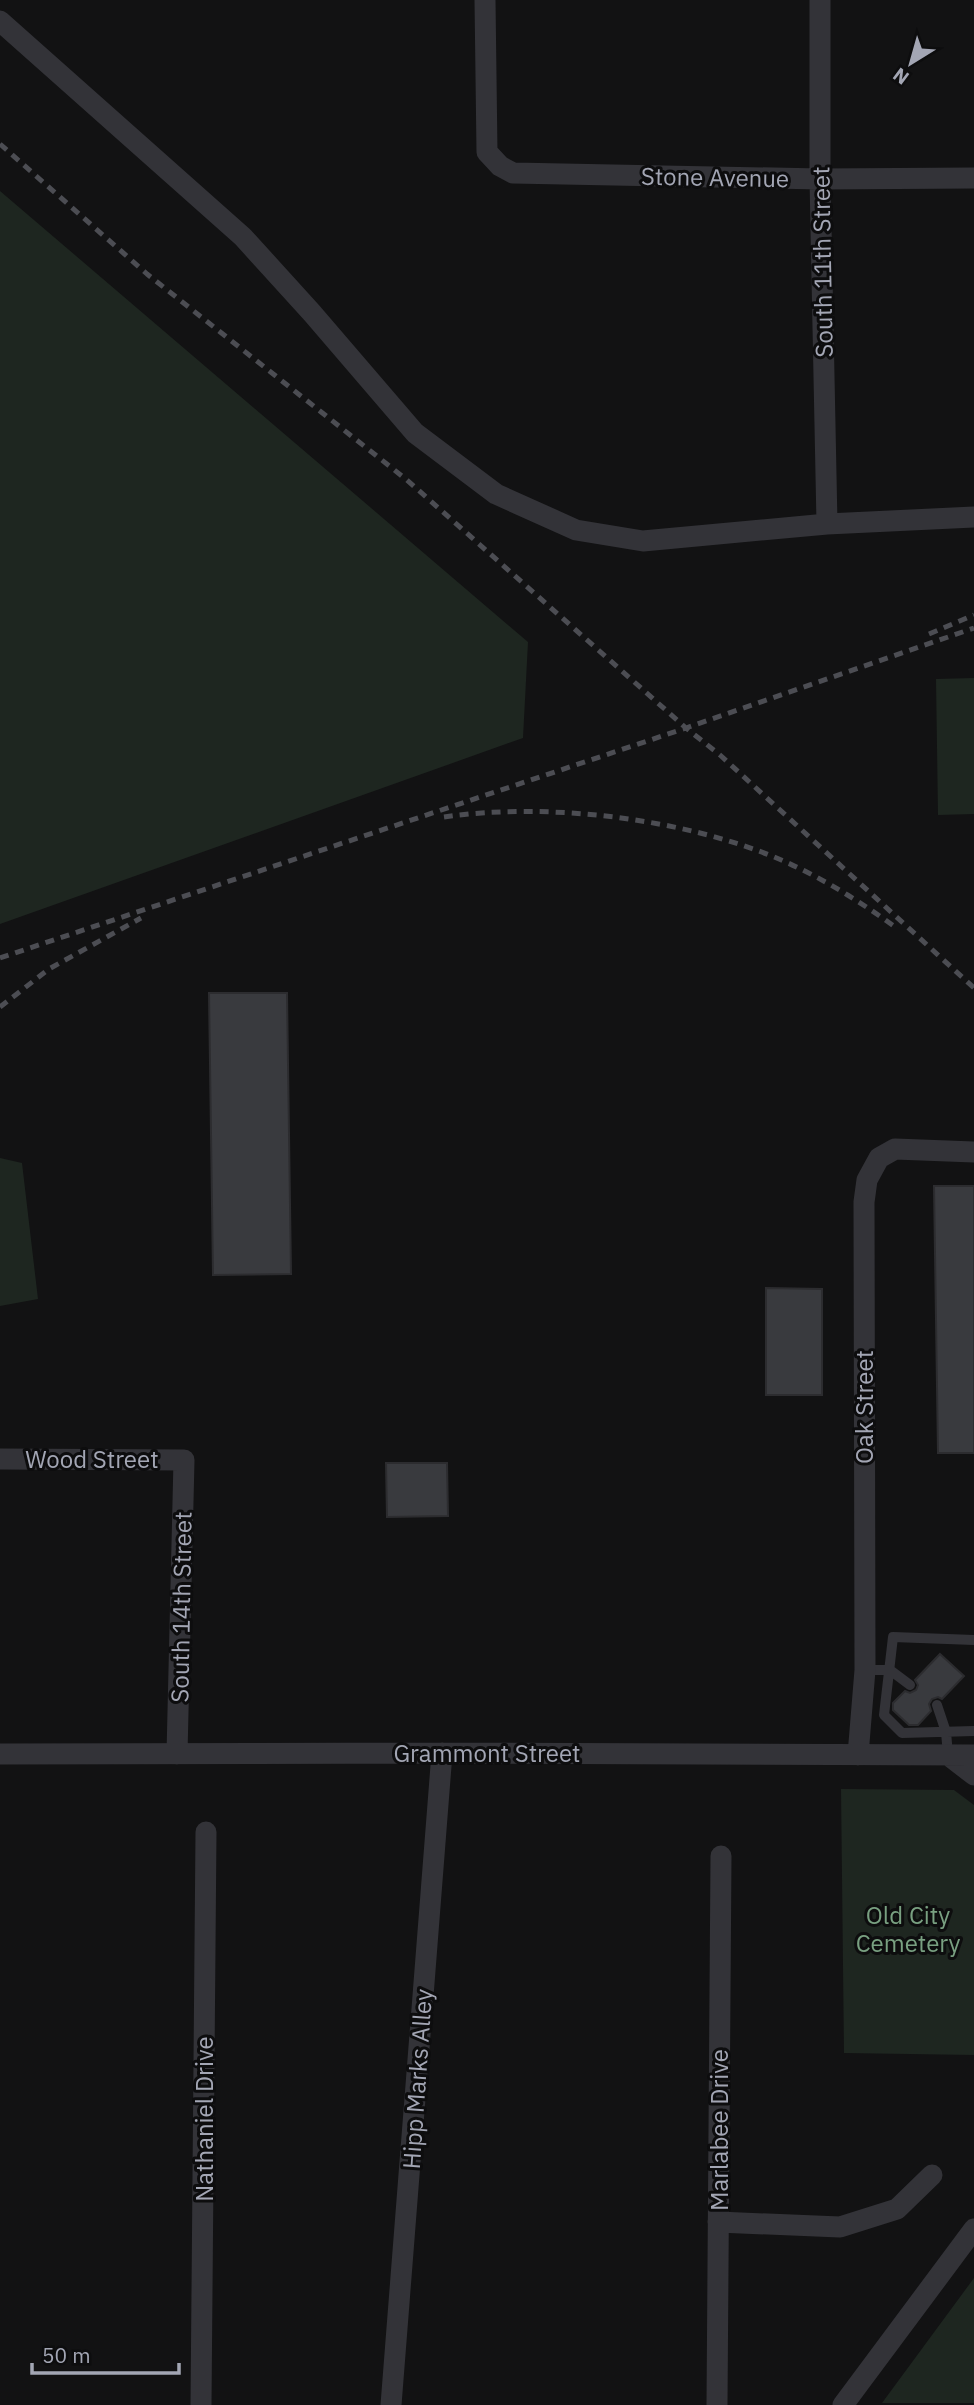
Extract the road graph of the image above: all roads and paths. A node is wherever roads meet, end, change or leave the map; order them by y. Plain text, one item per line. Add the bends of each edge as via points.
1 (485, 0) edge
2 (820, 0) edge
3 (0, 20) edge
4 (974, 178) edge
5 (820, 179) junction
6 (974, 517) edge
7 (827, 524) junction
8 (974, 1152) edge
9 (0, 1459) edge
10 (184, 1460) joint
11 (974, 1640) edge
12 (865, 1670) junction
13 (890, 1670) junction
14 (910, 1685) dead end
15 (937, 1705) dead end
16 (974, 1731) edge
17 (946, 1732) junction
18 (442, 1753) junction
19 (0, 1754) edge
20 (177, 1754) junction
21 (858, 1755) junction
22 (948, 1755) junction
23 (974, 1755) edge
24 (974, 1775) edge
25 (206, 1832) dead end
26 (721, 1856) dead end
27 (932, 2175) dead end
28 (718, 2222) junction
29 (974, 2230) edge
30 (201, 2405) edge
31 (391, 2405) edge
32 (717, 2405) edge
33 (844, 2405) edge

1 - 5 street, Stone Avenue via 487,152 513,173
2 - 5 street, South 11th Street
3 - 7 street via 243,237 415,433 496,494 576,530 643,541
4 - 5 street, Stone Avenue
5 - 7 street, South 11th Street
6 - 7 street
8 - 12 street, Oak Street via 895,1149 879,1158 867,1180
9 - 10 street, Wood Street
10 - 20 street, South 14th Street
11 - 13 lane via 893,1637
12 - 13 lane
12 - 21 street, Oak Street
13 - 14 lane
13 - 17 lane via 884,1715 902,1733
15 - 17 lane
16 - 17 lane
17 - 22 lane
18 - 20 street, Grammont Street
18 - 21 street, Grammont Street
18 - 31 street, Hipp Marks Alley
19 - 20 street, Grammont Street
21 - 22 street, Grammont Street
22 - 23 street, Grammont Street
22 - 24 street
25 - 30 street, Nathaniel Drive
26 - 28 street, Marlabee Drive
27 - 28 street via 897,2209 840,2227
28 - 32 street, Marlabee Drive
29 - 33 street

